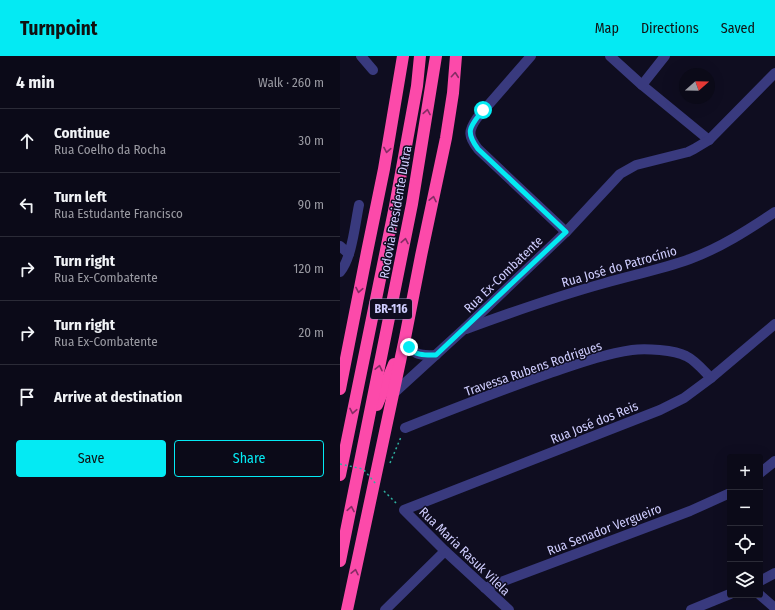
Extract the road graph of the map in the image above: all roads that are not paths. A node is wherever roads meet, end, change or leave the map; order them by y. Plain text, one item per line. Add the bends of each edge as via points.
1 (362, 56) edge
2 (403, 56) edge
3 (420, 56) edge
4 (436, 56) edge
5 (456, 56) edge
6 (531, 56) edge
7 (610, 56) edge
8 (665, 56) edge
9 (373, 70) dead end
10 (775, 73) edge
11 (642, 85) junction
12 (709, 140) junction
13 (359, 205) dead end
14 (775, 212) edge
15 (566, 232) junction
16 (340, 246) edge
17 (349, 254) junction
18 (340, 272) edge
19 (775, 324) edge
20 (463, 330) junction
21 (406, 336) junction
22 (436, 355) junction
23 (711, 378) junction
24 (340, 389) edge
25 (394, 393) junction
26 (405, 428) road end
27 (366, 434) junction
28 (775, 461) edge
29 (763, 471) edge
30 (340, 475) edge
31 (727, 494) edge
32 (404, 510) joint
33 (445, 551) junction
34 (340, 561) edge
35 (775, 573) edge
36 (763, 579) edge
37 (486, 588) junction
38 (727, 595) edge
39 (763, 598) edge
40 (775, 608) edge
41 (347, 610) edge
42 (385, 610) edge
43 (509, 610) edge
44 (691, 610) edge

1 - 9 street
2 -> 24 highway, BR-116 via 384,169
3 -> 30 highway, Rodovia Presidente Dutra / BR-116 via 417,86 396,199
27 -> 4 highway, Rodovia Presidente Dutra / BR-116 via 412,204
21 -> 5 highway, BR-116 via 446,138
6 - 15 street via 483,110 471,126 470,132 478,149
7 - 11 street
8 - 11 street
10 - 12 street, Rua Ex-Combatente
11 - 12 street
12 - 15 street, Rua Ex-Combatente via 688,152 645,162 627,170
13 - 17 street
14 - 20 street, Rua José do Patrocínio via 725,243 690,259 514,311
15 - 20 street, Rua Ex-Combatente
16 - 17 street
17 - 18 street
19 - 23 street, Rua José dos Reis
20 - 22 street, Rua Ex-Combatente
21 - 22 street via 414,352 421,355
21 - 25 highway, BR-116
21 - 27 highway
22 - 25 street, Rua Ex-Combatente
23 - 26 street, Travessa Rubens Rodrigues via 687,356 671,352 634,350 556,371
23 - 32 street, Rua José dos Reis via 684,398 660,410
41 -> 25 highway, BR-116
34 -> 27 highway, Rodovia Presidente Dutra / BR-116
28 - 29 street
31 - 37 street, Rua Senador Vergueiro via 690,511
32 - 33 street, Rua Maria Rasuk Vilela
33 - 37 street, Rua Maria Rasuk Vilela
33 - 42 street
35 - 36 street
37 - 43 street, Rua Maria Rasuk Vilela
38 - 44 street
39 - 40 street

